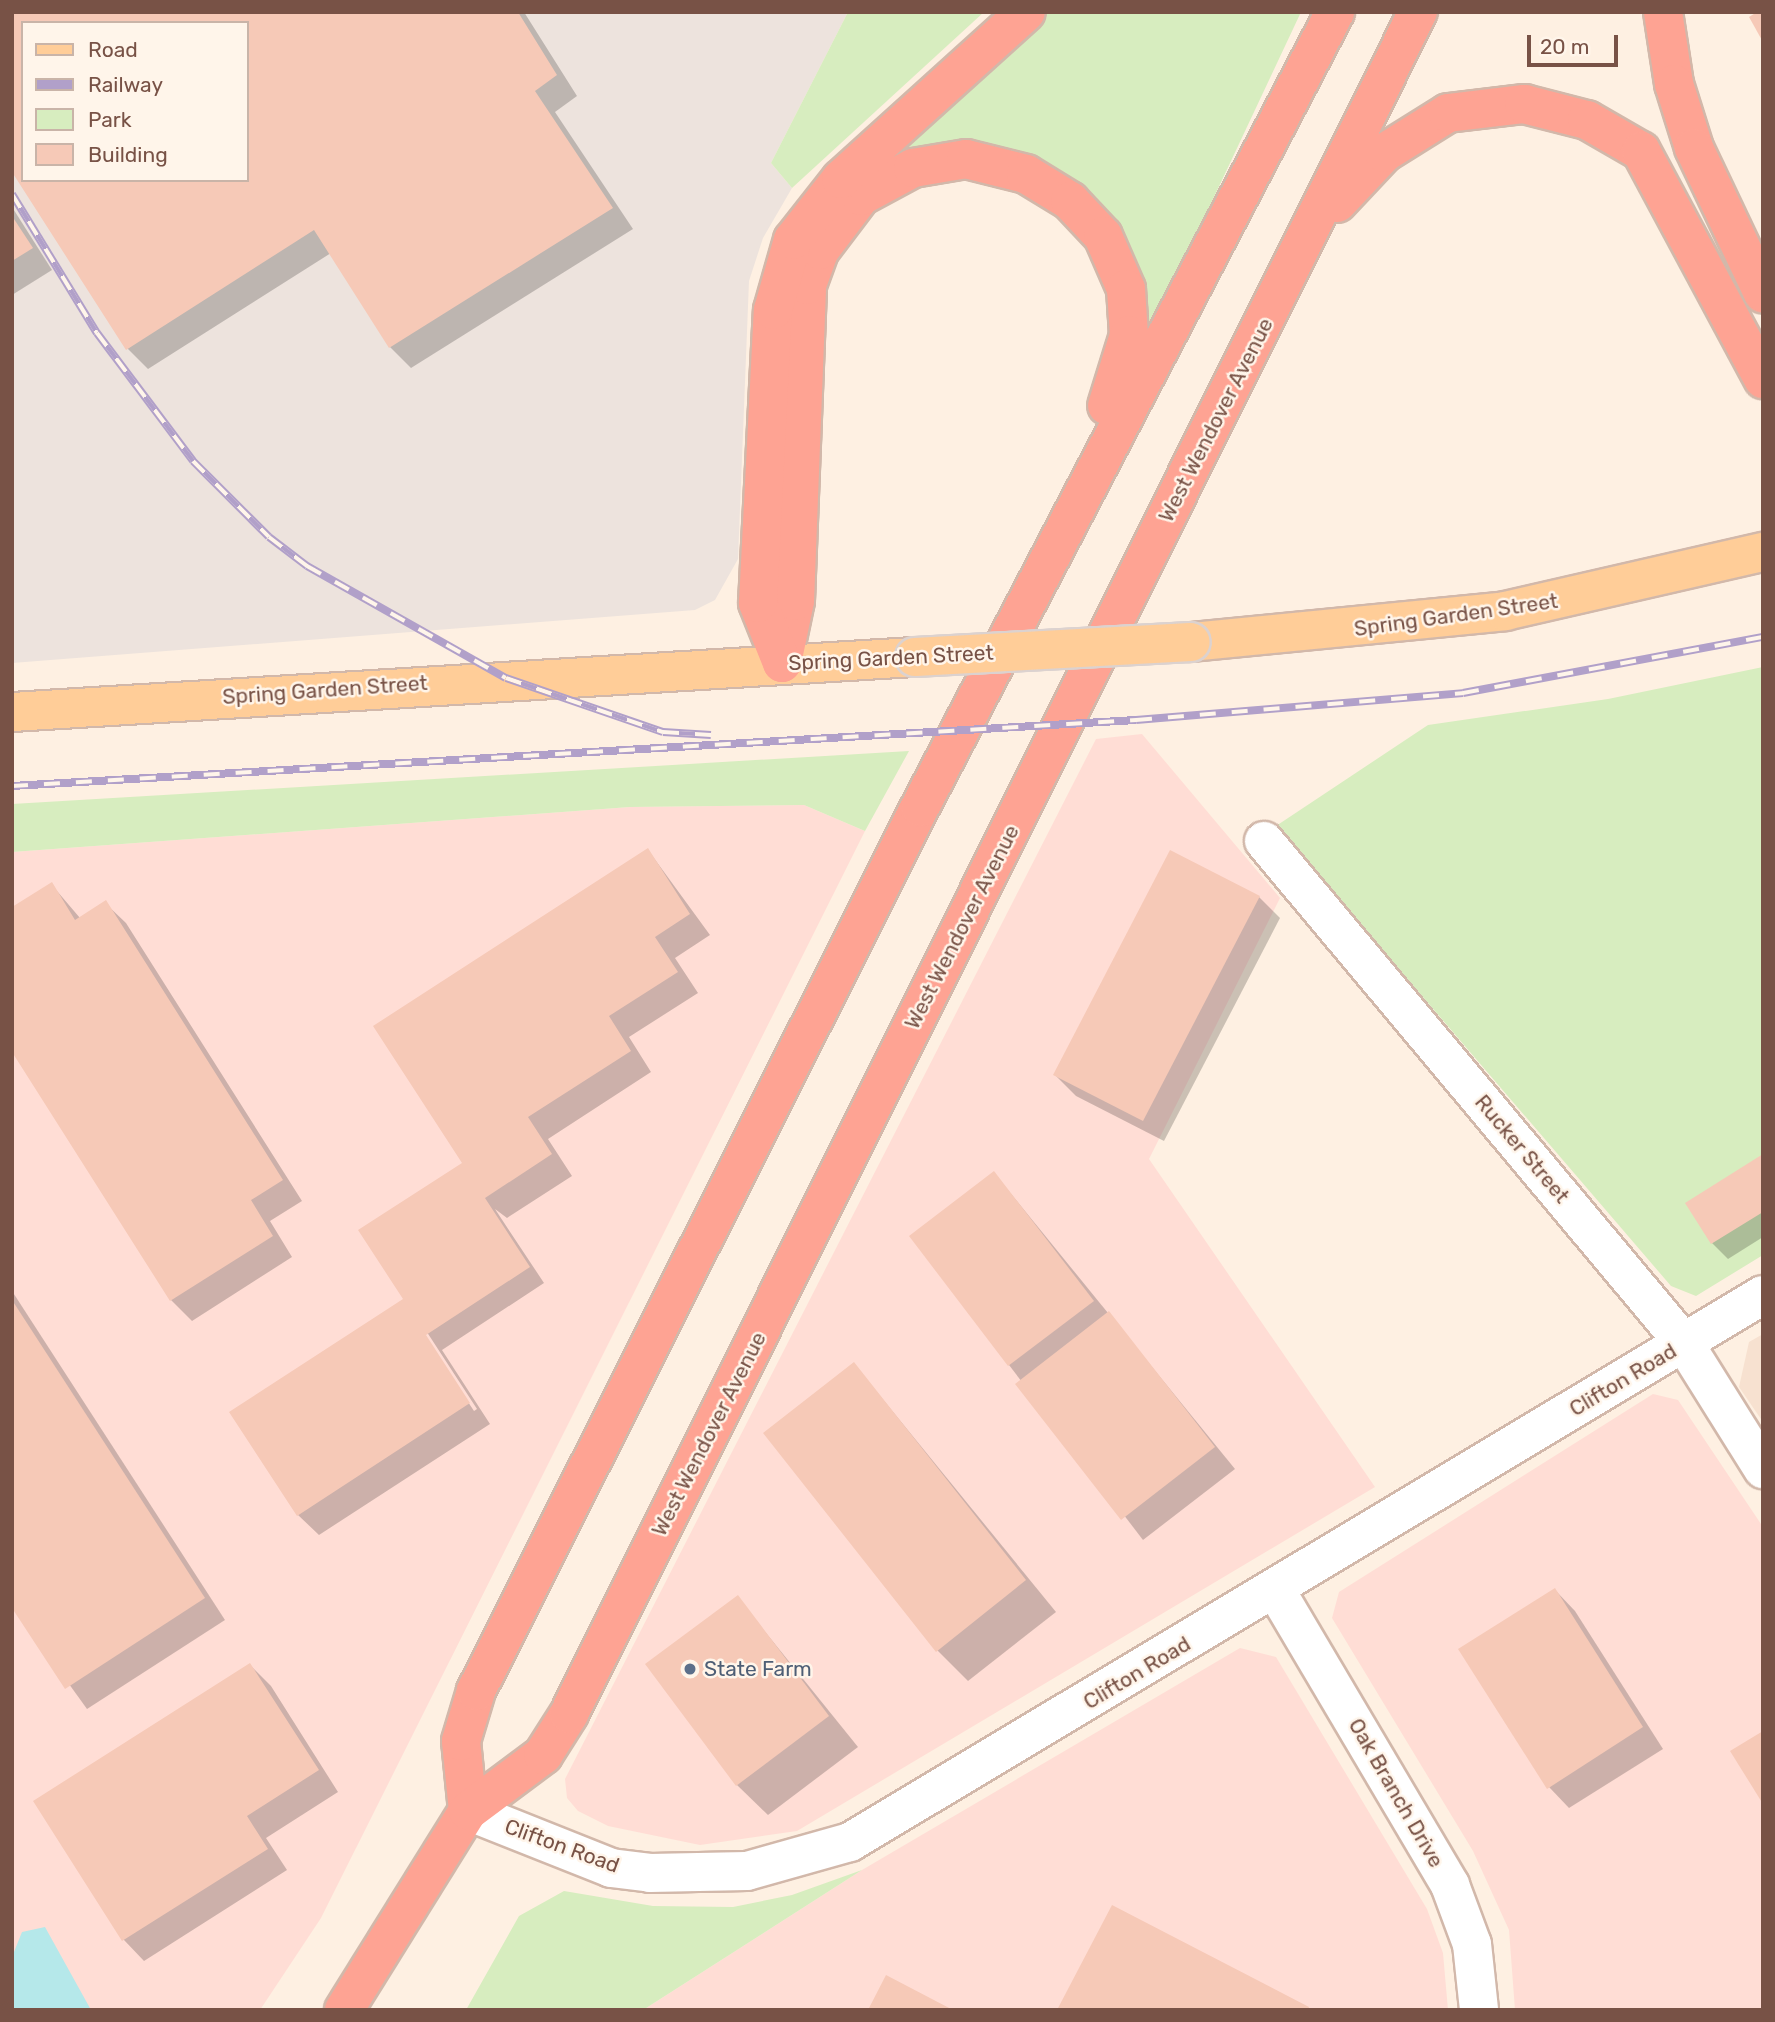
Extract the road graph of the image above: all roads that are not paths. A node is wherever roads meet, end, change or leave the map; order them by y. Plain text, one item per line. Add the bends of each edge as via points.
1 (1026, 12) edge
2 (1335, 12) edge
3 (1419, 12) edge
4 (1663, 12) edge
5 (1311, 229) junction
6 (1763, 293) edge
7 (1763, 379) edge
8 (1763, 552) edge
9 (782, 663) junction
10 (12, 712) edge
11 (919, 807) junction
12 (1264, 841) dead end
13 (1763, 1295) edge
14 (1684, 1343) junction
15 (1763, 1469) edge
16 (1275, 1589) junction
17 (468, 1811) junction
18 (344, 2010) edge
19 (1479, 2010) edge

1 - 9 highway via 841,179 793,240 774,310 758,603
2 - 11 highway
3 - 5 highway, West Wendover Avenue
4 - 6 highway via 1674,84 1694,148
5 - 7 highway via 1384,153 1448,113 1524,104 1587,120 1641,151
5 - 17 highway, West Wendover Avenue via 569,1714 543,1755
8 - 9 main road, Spring Garden Street, bridge via 1505,611 1191,642
9 - 10 main road, Spring Garden Street
9 - 11 highway via 795,601 804,317 820,250 861,196 913,168 966,159 1026,174 1070,201 1103,236 1126,289 1129,335 1105,410
11 - 17 highway via 476,1691 461,1741
12 - 14 street, Rucker Street
13 - 14 street, Clifton Road
14 - 15 street, Rucker Street
14 - 16 street, Clifton Road
16 - 17 street, Clifton Road via 893,1820 805,1857 722,1873 637,1872 571,1854
16 - 19 street, Oak Branch Drive via 1450,1885 1472,1944
17 - 18 highway, West Wendover Avenue

